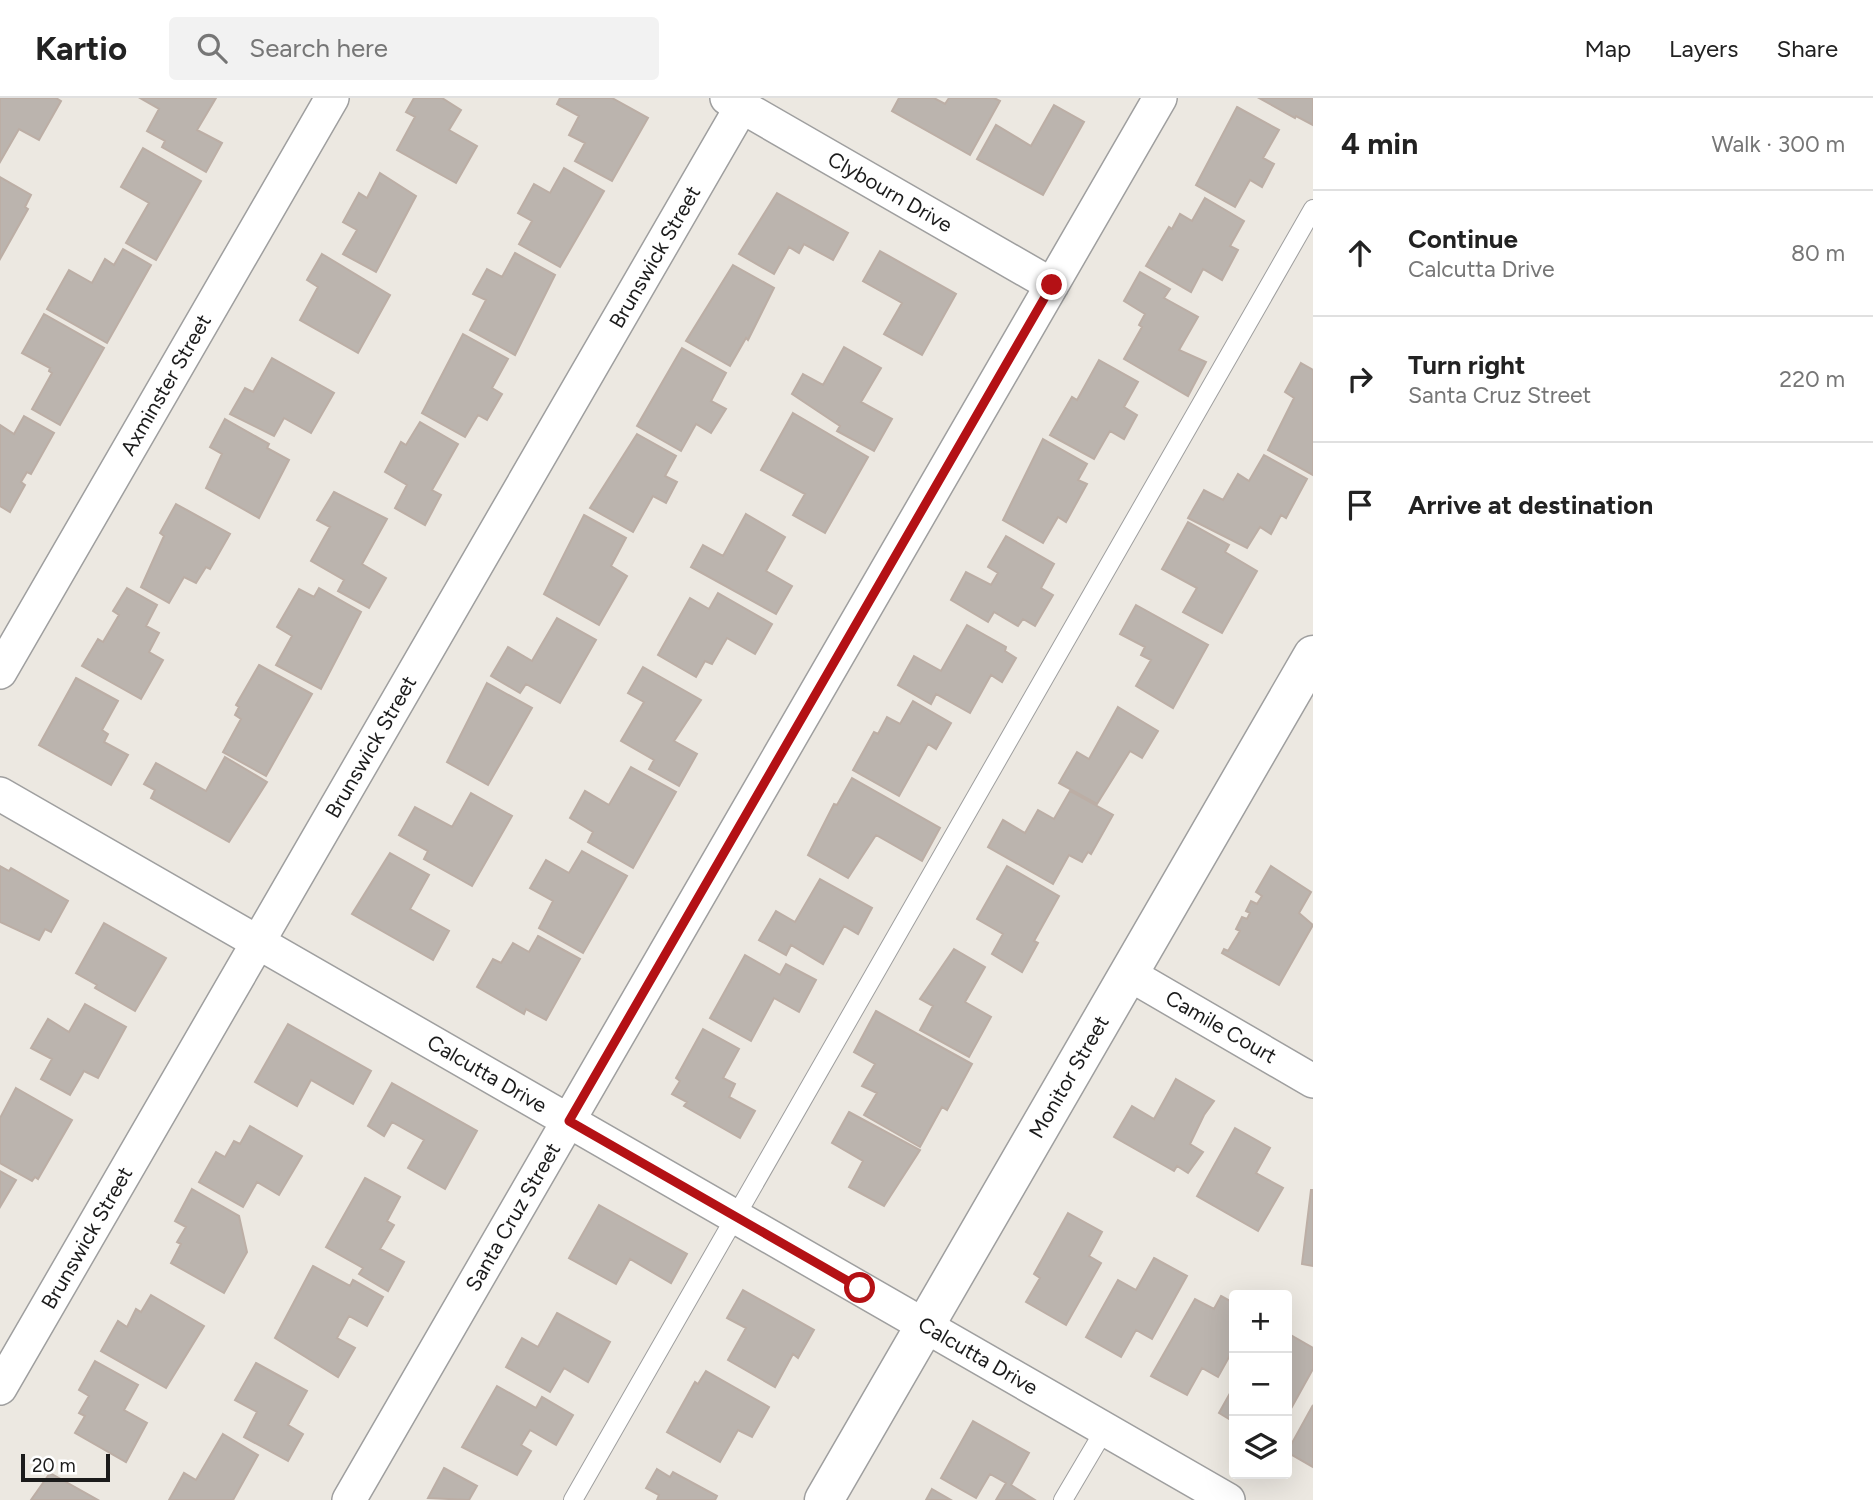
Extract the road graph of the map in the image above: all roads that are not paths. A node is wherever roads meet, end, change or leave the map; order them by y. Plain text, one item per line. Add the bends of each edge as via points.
1 (332, 98) edge
2 (1160, 98) edge
3 (734, 102) edge
4 (1313, 209) edge
5 (1052, 285) junction
6 (1313, 655) edge
7 (0, 672) edge
8 (0, 794) edge
9 (258, 942) junction
10 (1129, 974) junction
11 (1313, 1081) edge
12 (569, 1121) junction
13 (736, 1216) junction
14 (925, 1326) junction
15 (0, 1388) edge
16 (1105, 1429) junction
17 (349, 1500) edge
18 (573, 1500) edge
19 (824, 1500) edge
20 (1063, 1500) edge
21 (1228, 1500) edge

1 - 7 street, Axminster Street
2 - 5 street, Santa Cruz Street
3 - 5 street, Clybourn Drive
3 - 9 street, Brunswick Street
4 - 13 lane
5 - 12 street, Santa Cruz Street
6 - 10 street, Monitor Street
8 - 9 street, Calcutta Drive
9 - 12 street, Calcutta Drive
9 - 15 street, Brunswick Street
10 - 11 street, Camile Court
10 - 14 street, Monitor Street
12 - 13 street, Calcutta Drive
12 - 17 street, Santa Cruz Street
13 - 14 street, Calcutta Drive
13 - 18 lane
14 - 16 street, Calcutta Drive
14 - 19 street, Monitor Street
16 - 20 lane
16 - 21 street, Calcutta Drive

